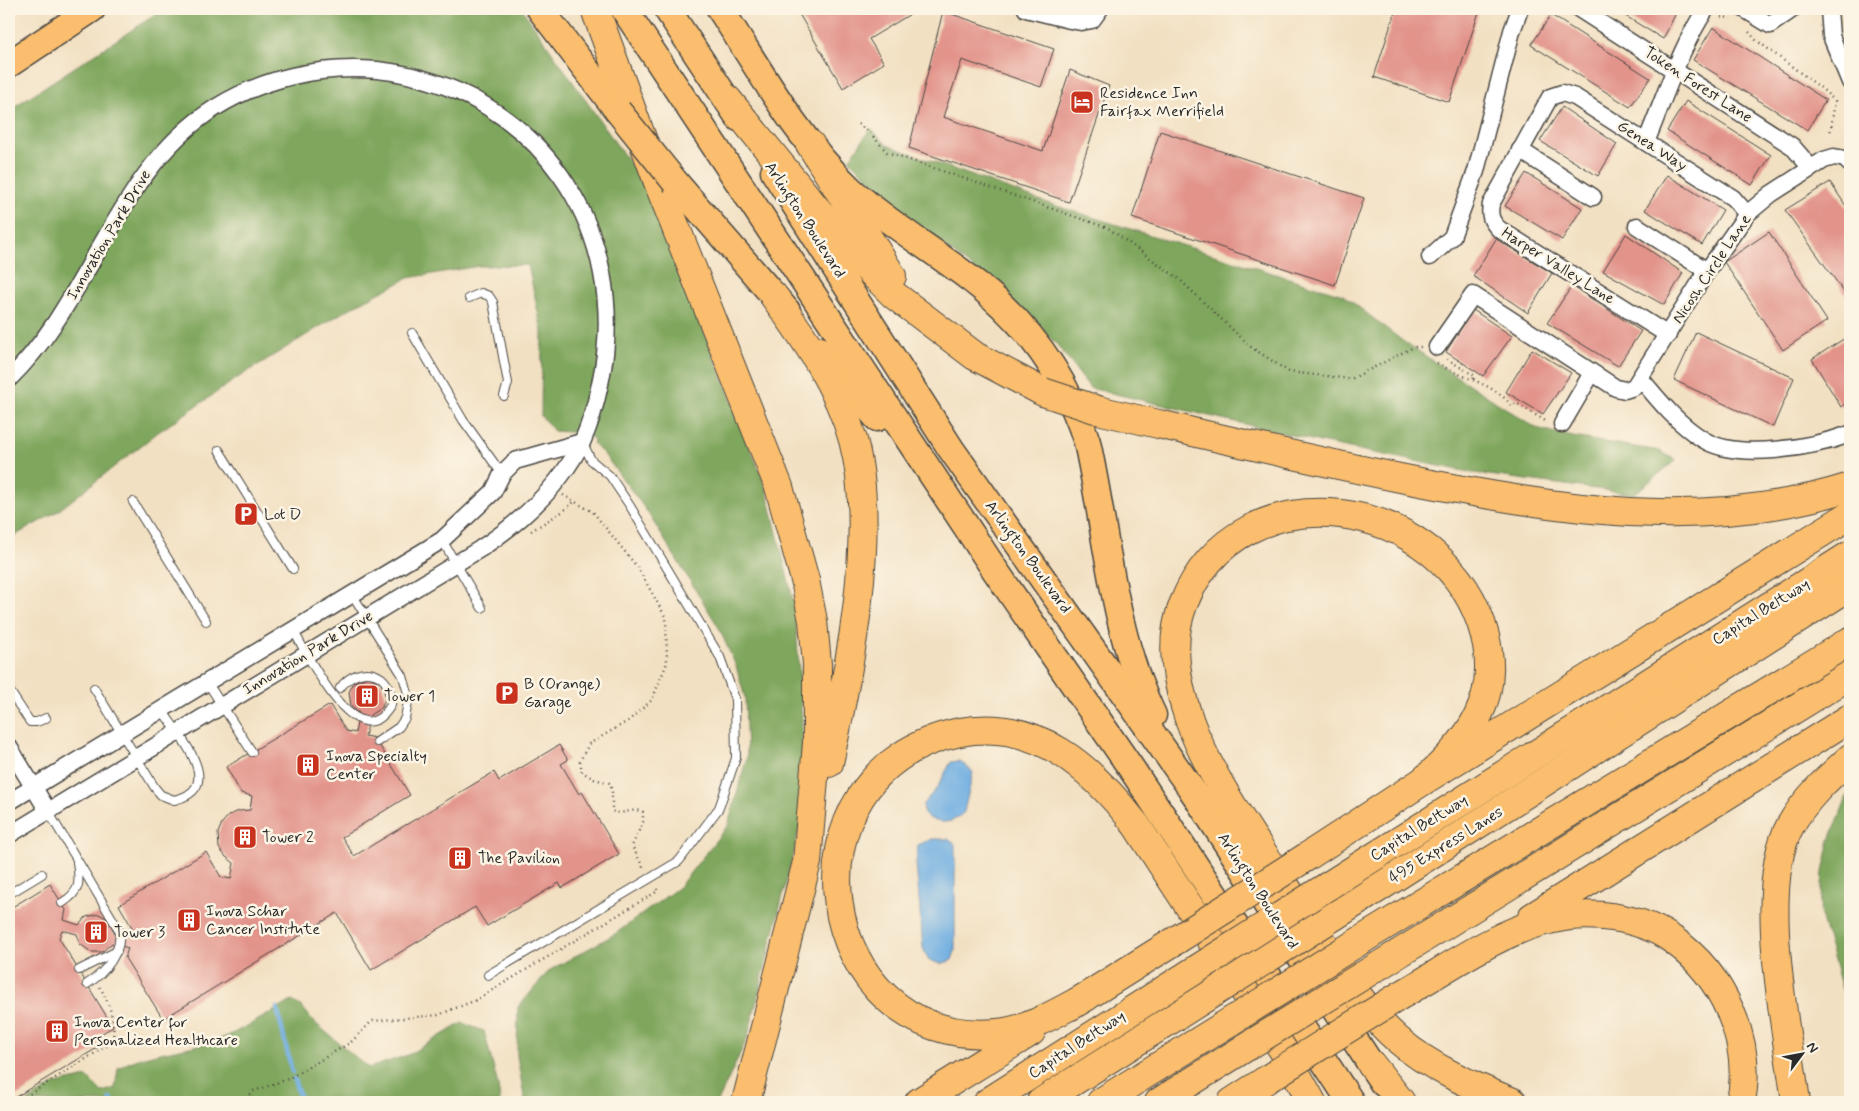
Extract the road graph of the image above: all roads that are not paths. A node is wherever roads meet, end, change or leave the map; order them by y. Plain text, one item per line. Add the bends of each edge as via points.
1 (92, 9) edge
2 (540, 9) edge
3 (595, 9) edge
4 (624, 9) edge
5 (667, 9) edge
6 (720, 9) edge
7 (1026, 9) edge
8 (1100, 9) edge
9 (1520, 9) edge
10 (1579, 9) edge
11 (1792, 9) edge
12 (1829, 9) edge
13 (1055, 12) edge
14 (1713, 13) edge
15 (1739, 14) edge
16 (9, 64) edge
17 (1675, 69) junction
18 (1850, 82) edge
19 (1550, 97) joint
20 (728, 100) junction
21 (1646, 142) junction
22 (810, 144) junction
23 (1520, 150) junction
24 (1850, 164) edge
25 (1812, 168) junction
26 (1593, 197) dead end
27 (1747, 214) junction
28 (1636, 226) dead end
29 (1430, 257) dead end
30 (1706, 271) junction
31 (773, 295) junction
32 (468, 298) dead end
33 (922, 315) junction
34 (412, 333) dead end
35 (1668, 336) junction
36 (1434, 353) road end
37 (1592, 373) junction
38 (9, 379) edge
39 (1640, 379) junction
40 (504, 396) dead end
41 (1562, 424) road end
42 (1850, 434) edge
43 (582, 442) junction
44 (219, 450) dead end
45 (507, 480) junction
46 (1850, 487) edge
47 (133, 502) dead end
48 (1850, 515) edge
49 (442, 540) junction
50 (1850, 555) edge
51 (456, 564) junction
52 (293, 569) dead end
53 (995, 570) junction
54 (1850, 586) edge
55 (352, 594) junction
56 (482, 608) dead end
57 (366, 618) junction
58 (206, 621) dead end
59 (293, 630) junction
60 (1850, 641) edge
61 (308, 653) junction
62 (1850, 675) edge
63 (207, 682) junction
64 (94, 688) dead end
65 (340, 688) dead end
66 (9, 690) edge
67 (221, 706) junction
68 (162, 710) junction
69 (46, 718) dead end
70 (1850, 718) edge
71 (176, 733) junction
72 (121, 734) junction
73 (377, 742) dead end
74 (9, 747) edge
75 (252, 752) dead end
76 (136, 758) junction
77 (1850, 758) edge
78 (1423, 781) junction
79 (1190, 787) junction
80 (33, 788) junction
81 (9, 802) edge
82 (48, 811) junction
83 (9, 835) edge
84 (76, 858) junction
85 (807, 862) junction
86 (42, 874) dead end
87 (9, 894) edge
88 (62, 903) dead end
89 (118, 950) junction
90 (78, 970) dead end
91 (1443, 971) junction
92 (488, 975) dead end
93 (87, 984) dead end
94 (1086, 997) junction
95 (1786, 1027) junction
96 (1370, 1064) junction
97 (746, 1102) edge
98 (919, 1102) edge
99 (988, 1102) edge
100 (1041, 1102) edge
101 (1101, 1102) edge
102 (1159, 1102) edge
103 (1232, 1102) edge
104 (1312, 1102) edge
105 (1351, 1102) edge
106 (1396, 1102) edge
107 (1401, 1102) edge
108 (1513, 1102) edge
109 (1741, 1102) edge
110 (1796, 1102) edge
111 (1804, 1102) edge

1 - 16 main road
2 - 31 main road, bridge via 676,183
3 - 85 highway via 659,185 779,487 805,580 816,646 818,707 816,774
4 - 53 main road, Arlington Boulevard
5 - 20 main road, Arlington Boulevard
6 - 22 main road
7 - 13 street
8 - 13 street via 1092,20 1081,22
9 - 29 street via 1476,172 1452,237
10 - 17 street, Token Forest Lane
11 - 15 street via 1770,25
12 - 18 street via 1831,36
14 - 17 street via 1691,31
17 - 21 street
17 - 25 street, Token Forest Lane via 1792,146
19 - 21 street, Genea Way via 1562,93 1576,96
19 - 23 street, Harper Valley Lane
20 - 33 highway via 855,256 894,295
20 - 79 main road, Arlington Boulevard via 950,449
21 - 27 street, Genea Way via 1733,198
22 - 33 highway via 880,260
22 - 79 main road via 852,190 996,300 1056,371 1087,442 1118,604 1138,680
23 - 26 street
23 - 35 street, Harper Valley Lane via 1491,204 1492,222
24 - 25 street, Nicosh Circle Lane via 1845,159 1834,157
25 - 27 street, Nicosh Circle Lane
27 - 30 street, Nicosh Circle Lane
28 - 30 street
30 - 35 street, Nicosh Circle Lane
31 - 53 main road via 887,430
31 - 85 highway via 811,348 842,408 859,468 862,509 862,559 849,658
32 - 40 lane via 482,293 494,302 508,383
33 - 46 highway, bridge via 975,356 1043,392 1098,410 1358,470 1488,495 1557,506 1650,514 1716,513 1797,502
34 - 45 lane via 463,420
35 - 39 street, Nicosh Circle Lane
36 - 37 street via 1472,294
37 - 39 street via 1625,390 1634,387
37 - 41 street
38 - 43 street, Innovation Park Drive via 48,334 152,164 184,130 233,97 270,82 340,69 394,72 445,86 503,116 544,156 579,205 598,252 608,306 605,365
39 - 42 street via 1670,414 1706,441 1733,448 1776,450 1828,442
43 - 45 street, Innovation Park Drive via 515,461
43 - 51 street, Innovation Park Drive via 552,487 514,526
43 - 92 lane via 591,460 610,476 630,506 715,648 735,700 736,758 719,808 678,861
44 - 52 lane
45 - 49 street, Innovation Park Drive
47 - 58 lane
48 - 78 highway
49 - 51 lane
49 - 55 street, Innovation Park Drive
50 - 99 highway, Capital Beltway, bridge
51 - 56 lane
51 - 57 street, Innovation Park Drive
53 - 105 main road, Arlington Boulevard via 1132,768
54 - 100 highway, 495 Express Lanes, bridge
55 - 57 lane
55 - 59 street, Innovation Park Drive
57 - 61 street, Innovation Park Drive
57 - 73 lane via 403,676 409,697 405,718 399,727
59 - 61 lane
59 - 63 street, Innovation Park Drive
60 - 101 highway, bridge
61 - 65 lane via 335,697 351,715 373,722 391,704 390,688 372,673 355,674
61 - 67 street, Innovation Park Drive
62 - 102 highway, bridge
63 - 67 lane
63 - 68 street, Innovation Park Drive
64 - 72 lane
66 - 69 lane via 30,722
67 - 71 street, Innovation Park Drive
67 - 75 lane
68 - 71 lane
68 - 72 street, Innovation Park Drive
70 - 91 highway
71 - 76 street, Innovation Park Drive
71 - 76 lane via 196,763 200,777 199,785 187,795 174,800 161,795
72 - 76 lane
72 - 80 street, Innovation Park Drive
74 - 80 street
76 - 82 street, Innovation Park Drive
77 - 95 highway via 1808,800 1790,826 1777,860 1774,900
78 - 94 highway, bridge
78 - 108 highway via 1465,741 1480,711 1488,680 1489,658 1476,609 1443,560 1425,545 1386,524 1336,513 1310,513 1266,523 1225,547 1208,564 1188,595 1175,642 1181,692 1203,752 1266,855 1373,1014 1397,1040 1428,1061
79 - 96 main road, Arlington Boulevard
80 - 81 street, Innovation Park Drive
80 - 82 street
82 - 83 street, Innovation Park Drive
82 - 84 lane
84 - 88 lane via 78,888
84 - 89 lane via 119,930
85 - 97 highway
86 - 87 lane
89 - 90 lane
89 - 93 lane via 95,979
91 - 103 highway, bridge
91 - 109 highway via 1506,934 1549,919 1615,918 1653,930 1672,939 1690,954 1721,991 1741,1045 1744,1067
94 - 98 highway
94 - 104 highway via 1040,1021 998,1033 974,1033 931,1023 910,1014 887,998 870,979 849,942 841,919 836,886 837,862 847,821 859,799 907,751 926,742 973,730 992,729 1044,741 1067,754 1115,798 1136,825 1272,1034
95 - 110 highway
95 - 111 highway
96 - 106 main road, Arlington Boulevard
96 - 107 highway

